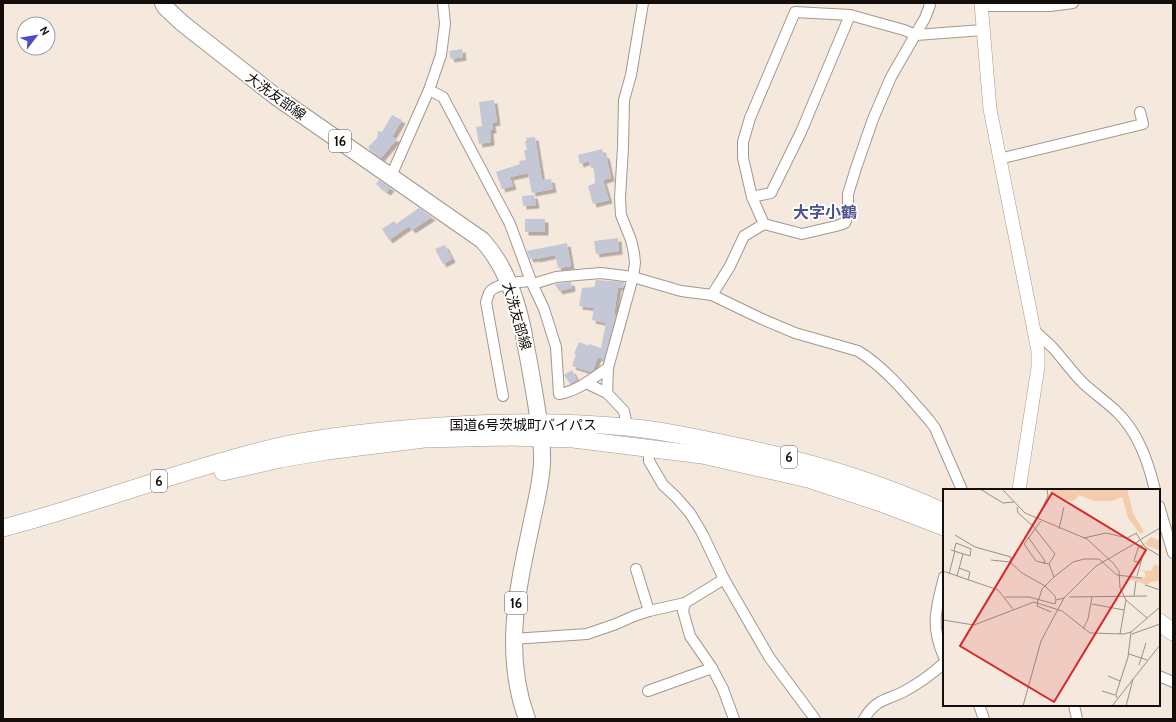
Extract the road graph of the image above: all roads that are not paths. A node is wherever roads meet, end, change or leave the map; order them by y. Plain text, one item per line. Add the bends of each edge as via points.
1 (163, 3) edge
2 (443, 3) edge
3 (643, 3) edge
4 (929, 3) edge
5 (1073, 3) edge
6 (981, 5) edge
7 (850, 14) junction
8 (983, 30) junction
9 (916, 35) junction
10 (429, 90) junction
11 (1140, 112) dead end
12 (999, 159) junction
13 (391, 176) junction
14 (752, 197) junction
15 (764, 224) junction
16 (633, 277) junction
17 (532, 283) junction
18 (509, 284) junction
19 (712, 295) junction
20 (1035, 331) junction
21 (608, 368) junction
22 (586, 383) junction
23 (607, 393) junction
24 (502, 396) dead end
25 (627, 427) junction
26 (540, 430) junction
27 (649, 449) junction
28 (962, 489) edge
29 (1019, 489) edge
30 (1155, 489) edge
31 (1160, 509) edge
32 (943, 512) edge
33 (943, 527) edge
34 (3, 528) edge
35 (1173, 553) edge
36 (636, 569) dead end
37 (724, 579) junction
38 (943, 581) edge
39 (686, 603) junction
40 (649, 611) junction
41 (1160, 623) edge
42 (1160, 630) edge
43 (1173, 632) edge
44 (1173, 637) edge
45 (513, 639) junction
46 (943, 655) edge
47 (943, 664) edge
48 (712, 668) junction
49 (1160, 676) edge
50 (1173, 682) edge
51 (648, 691) dead end
52 (979, 706) edge
53 (1074, 706) edge
54 (527, 719) edge
55 (734, 719) edge
56 (815, 719) edge
57 (864, 719) edge
58 (984, 719) edge
59 (1077, 719) edge

1 - 13 main road, 大洗友部線 / 16 via 182,23 274,96
2 - 10 street via 444,38
3 - 16 street via 631,75 624,100 620,198 621,214 634,253
4 - 9 street
5 - 6 street via 1050,6
6 - 8 street
7 - 9 street
7 - 14 street via 801,132 771,193
7 - 14 street via 794,12 750,118 743,142 743,158
8 - 9 street
8 - 12 street via 990,109
9 - 15 street via 891,77 873,120 848,194 848,214 845,223 802,234
10 - 13 street
10 - 17 street via 443,97 496,196 510,224
11 - 12 street via 1143,124
12 - 20 street
13 - 18 main road, 大洗友部線 / 16 via 482,240 502,267
14 - 15 street
15 - 19 street via 744,236
16 - 17 street via 577,274
16 - 19 street via 681,291
16 - 21 street
17 - 18 street
17 - 22 street via 544,309 556,347 559,394
18 - 24 street via 493,289 486,302
18 - 26 main road, 大洗友部線 / 16 via 524,332
19 - 28 street via 795,333 858,351 866,356 935,428
20 - 29 street via 1038,367
20 - 30 street via 1128,426 1144,454
21 - 22 street
21 - 23 street
22 - 23 street
23 - 25 street via 624,411
25 - 26 highway, 国道6号茨城町バイパス / 6
25 - 32 highway, 国道6号茨城町バイパス / 6 via 695,437 792,458 915,498
26 - 27 highway, 国道6号茨城町バイパス via 574,439
26 - 34 highway, 国道6号茨城町バイパス / 6 via 451,424 307,441 199,468
26 - 45 main road, 大洗友部線 / 16 via 542,456 539,487 515,610
27 - 33 highway, 国道6号茨城町バイパス via 702,455 808,479
27 - 37 street via 650,461 663,485 690,513
31 - 35 street
36 - 40 street
37 - 39 street
37 - 56 street via 769,657
38 - 46 street via 935,614 939,646
39 - 40 street
39 - 48 street via 683,611 690,636
40 - 45 street via 587,634
41 - 43 highway
42 - 44 highway
45 - 54 main road, 大洗友部線 / 16 via 518,692
47 - 57 street via 918,683 879,702
48 - 51 street
48 - 55 street
49 - 50 street
52 - 58 street
53 - 59 street

